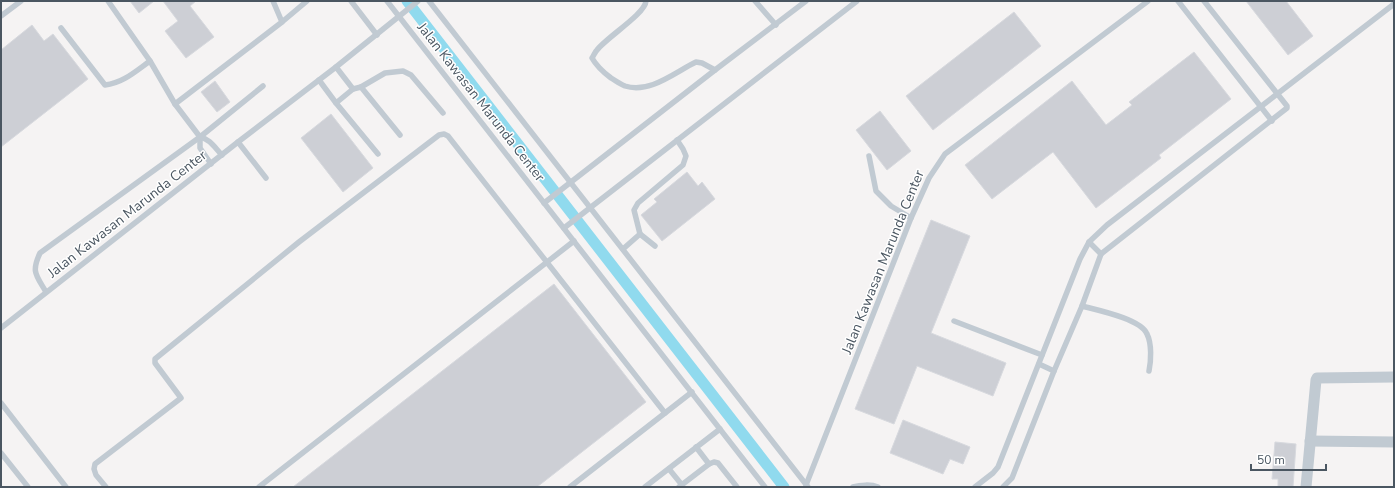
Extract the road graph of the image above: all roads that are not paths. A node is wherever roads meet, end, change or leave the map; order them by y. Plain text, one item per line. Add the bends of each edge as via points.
1 (21, 1) edge
2 (108, 1) edge
3 (273, 1) edge
4 (307, 1) edge
5 (351, 1) edge
6 (387, 1) edge
7 (418, 1) edge
8 (429, 1) edge
9 (646, 1) edge
10 (755, 1) edge
11 (806, 1) edge
12 (857, 1) edge
13 (1148, 1) edge
14 (1178, 1) edge
15 (1204, 1) edge
16 (1394, 4) edge
17 (400, 15) junction
18 (1, 16) edge
19 (282, 22) junction
20 (776, 25) junction
21 (61, 28) dead end
22 (376, 35) junction
23 (150, 61) junction
24 (336, 67) junction
25 (715, 70) junction
26 (319, 80) junction
27 (263, 86) dead end
28 (361, 87) junction
29 (352, 89) junction
30 (1277, 95) junction
31 (336, 103) junction
32 (175, 104) junction
33 (1261, 107) junction
34 (443, 113) dead end
35 (1272, 121) junction
36 (400, 135) dead end
37 (200, 137) junction
38 (677, 140) junction
39 (238, 142) junction
40 (378, 154) dead end
41 (222, 155) junction
42 (869, 156) dead end
43 (211, 164) junction
44 (266, 178) dead end
45 (569, 183) junction
46 (546, 202) junction
47 (589, 209) junction
48 (911, 218) junction
49 (565, 227) junction
50 (640, 234) junction
51 (574, 241) junction
52 (1089, 242) junction
53 (655, 246) dead end
54 (623, 249) junction
55 (1101, 254) junction
56 (548, 263) junction
57 (46, 292) junction
58 (1082, 306) junction
59 (954, 321) dead end
60 (1, 328) edge
61 (1042, 355) junction
62 (1039, 364) junction
63 (1149, 371) dead end
64 (1054, 372) junction
65 (1394, 377) edge
66 (692, 392) junction
67 (1, 403) edge
68 (665, 413) junction
69 (720, 429) junction
70 (1310, 441) junction
71 (1394, 442) edge
72 (696, 447) junction
73 (1, 453) edge
74 (709, 464) junction
75 (669, 469) junction
76 (681, 486) edge
77 (807, 486) edge
78 (28, 487) edge
79 (66, 487) edge
80 (106, 487) edge
81 (259, 487) edge
82 (570, 487) edge
83 (645, 487) edge
84 (737, 487) edge
85 (765, 487) edge
86 (853, 487) edge
87 (878, 487) edge
88 (975, 487) edge
89 (1003, 487) edge
90 (1306, 487) edge

1 - 18 lane
2 - 23 lane, Jalan Kawasan Marunda Center
3 - 19 lane
4 - 19 lane
5 - 22 lane
6 - 17 lane, Jalan Kawasan Marunda Center
7 - 17 lane
8 - 45 lane, Jalan Kawasan Marunda Center
9 - 25 lane via 646,6 639,13 597,49 592,58 600,70 631,88 644,87 665,79 696,62
10 - 20 lane
11 - 20 lane, Jalan Kawasan Marunda Center
12 - 38 lane
13 - 48 lane, Jalan Kawasan Marunda Center via 944,154 928,178
14 - 33 lane
15 - 30 lane
16 - 30 lane
17 - 22 lane, Jalan Kawasan Marunda Center
17 - 46 lane, Jalan Kawasan Marunda Center
19 - 32 lane
20 - 25 lane, Jalan Kawasan Marunda Center
21 - 23 lane via 105,85 115,84
22 - 24 lane, Jalan Kawasan Marunda Center
23 - 32 lane, Jalan Kawasan Marunda Center
24 - 26 lane, Jalan Kawasan Marunda Center
24 - 29 lane
25 - 45 lane, Jalan Kawasan Marunda Center
26 - 31 lane
26 - 39 lane, Jalan Kawasan Marunda Center
27 - 37 lane
28 - 29 lane
28 - 34 lane via 385,73 403,71 411,75
28 - 36 lane
29 - 31 lane
30 - 33 lane
30 - 35 lane via 1287,107
31 - 40 lane
32 - 37 lane, Jalan Kawasan Marunda Center
33 - 35 lane
33 - 52 lane via 1107,225
35 - 55 lane
37 - 41 lane, Jalan Kawasan Marunda Center via 210,141
37 - 43 lane via 200,148
37 - 57 lane, Jalan Kawasan Marunda Center via 40,253 34,264 36,275
38 - 47 lane
38 - 50 lane via 686,156 683,165 638,203 634,210
39 - 41 lane, Jalan Kawasan Marunda Center
39 - 44 lane
41 - 43 lane, Jalan Kawasan Marunda Center
42 - 48 lane via 876,191 891,206
43 - 57 lane, Jalan Kawasan Marunda Center
45 - 46 lane, Jalan Kawasan Marunda Center
45 - 47 lane, Jalan Kawasan Marunda Center
46 - 49 lane, Jalan Kawasan Marunda Center
47 - 49 lane
47 - 54 lane, Jalan Kawasan Marunda Center
48 - 77 lane, Jalan Kawasan Marunda Center
49 - 51 lane, Jalan Kawasan Marunda Center
50 - 53 lane
50 - 54 lane
51 - 56 lane
51 - 66 lane, Jalan Kawasan Marunda Center
52 - 55 lane
52 - 61 lane
54 - 77 lane, Jalan Kawasan Marunda Center
55 - 58 lane
56 - 68 lane
56 - 80 lane via 448,136 439,135 299,242 155,359 155,363 181,398 95,464 96,475
56 - 81 lane
57 - 60 lane, Jalan Kawasan Marunda Center
58 - 63 lane via 1124,318 1140,326 1147,333 1151,357
58 - 64 lane
59 - 61 lane
61 - 62 lane
62 - 64 lane
62 - 88 lane via 998,467
64 - 89 lane via 1012,478
65 - 70 street via 1317,378
66 - 68 lane
66 - 69 lane, Jalan Kawasan Marunda Center
67 - 79 lane
68 - 82 lane
69 - 72 lane
69 - 85 lane, Jalan Kawasan Marunda Center
70 - 71 street
70 - 90 street
72 - 74 lane
72 - 75 lane
73 - 78 lane
74 - 76 lane
74 - 84 lane via 718,463
75 - 76 lane
75 - 83 lane
86 - 87 lane

